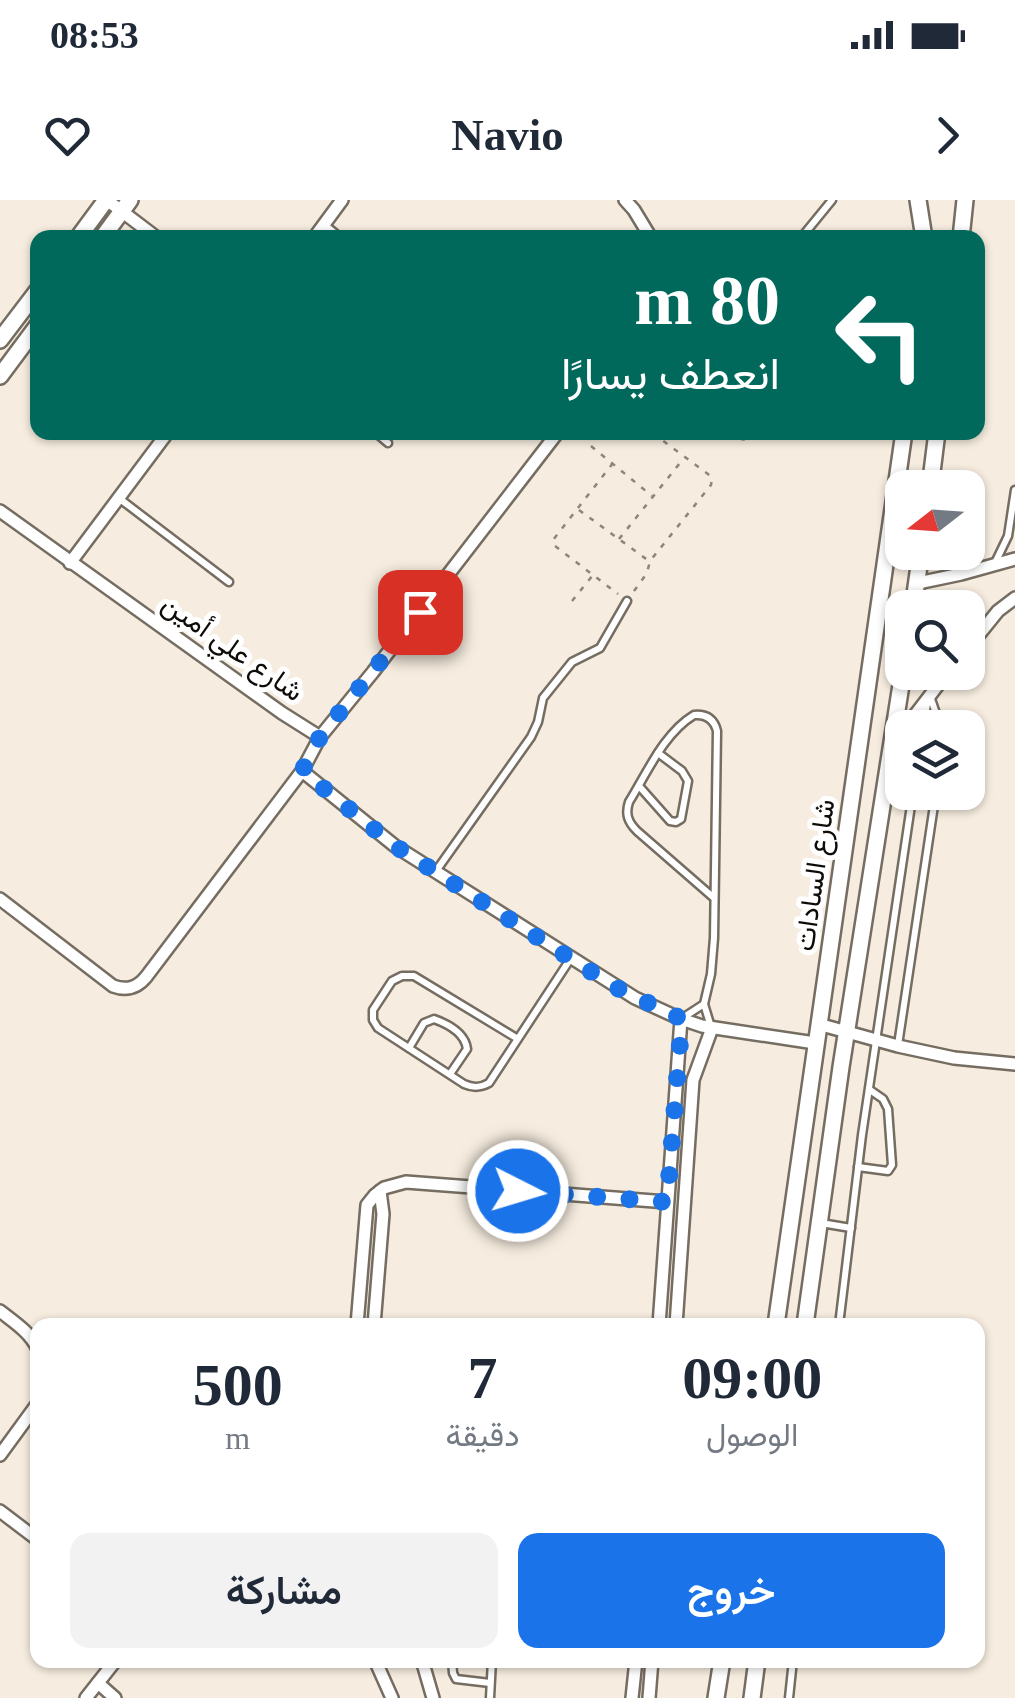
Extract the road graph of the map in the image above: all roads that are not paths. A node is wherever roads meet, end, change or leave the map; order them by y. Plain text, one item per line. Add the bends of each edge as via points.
1 (107, 200) edge
2 (342, 200) edge
3 (624, 200) edge
4 (832, 200) edge
5 (918, 200) edge
6 (965, 200) edge
7 (126, 206) edge
8 (324, 224) junction
9 (84, 230) edge
10 (108, 230) edge
11 (150, 230) edge
12 (320, 230) edge
13 (331, 230) edge
14 (645, 230) edge
15 (808, 230) edge
16 (923, 230) edge
17 (962, 230) edge
18 (30, 299) edge
19 (3, 331) edge
20 (30, 336) edge
21 (0, 376) edge
22 (162, 440) edge
23 (384, 440) edge
24 (552, 440) edge
25 (903, 440) edge
26 (935, 440) edge
27 (388, 443) dead end
28 (932, 470) edge
29 (1015, 490) edge
30 (119, 498) junction
31 (0, 511) edge
32 (1015, 559) edge
33 (70, 563) junction
34 (994, 565) junction
35 (920, 570) edge
36 (229, 582) dead end
37 (918, 582) junction
38 (917, 590) edge
39 (1015, 598) edge
40 (627, 601) road end
41 (985, 627) edge
42 (933, 690) edge
43 (929, 695) junction
44 (918, 710) edge
45 (926, 710) edge
46 (934, 710) edge
47 (320, 737) junction
48 (658, 753) junction
49 (302, 771) junction
50 (885, 781) edge
51 (639, 786) junction
52 (910, 810) edge
53 (933, 810) edge
54 (435, 872) junction
55 (0, 898) edge
56 (714, 898) junction
57 (572, 958) junction
58 (704, 1004) junction
59 (682, 1019) junction
60 (818, 1024) junction
61 (712, 1028) junction
62 (847, 1032) junction
63 (518, 1039) junction
64 (877, 1041) junction
65 (815, 1043) junction
66 (898, 1046) junction
67 (408, 1048) junction
68 (1015, 1064) edge
69 (450, 1074) junction
70 (810, 1078) junction
71 (839, 1082) junction
72 (870, 1090) junction
73 (858, 1168) junction
74 (380, 1191) junction
75 (667, 1202) junction
76 (819, 1222) junction
77 (851, 1228) junction
78 (662, 1285) junction
79 (678, 1286) junction
80 (0, 1311) edge
81 (358, 1318) edge
82 (375, 1318) edge
83 (660, 1318) edge
84 (676, 1318) edge
85 (777, 1318) edge
86 (806, 1318) edge
87 (840, 1318) edge
88 (30, 1336) edge
89 (30, 1415) edge
90 (0, 1455) edge
91 (0, 1511) edge
92 (30, 1534) edge
93 (110, 1668) edge
94 (379, 1668) edge
95 (425, 1668) edge
96 (453, 1668) edge
97 (491, 1668) edge
98 (635, 1668) edge
99 (651, 1668) edge
100 (721, 1668) edge
101 (757, 1668) edge
102 (792, 1668) edge
103 (98, 1683) junction
104 (490, 1684) junction
105 (86, 1698) edge
106 (115, 1698) edge
107 (392, 1698) edge
108 (434, 1698) edge
109 (490, 1698) edge
110 (632, 1698) edge
111 (649, 1698) edge
112 (716, 1698) edge
113 (752, 1698) edge
114 (789, 1698) edge

1 - 7 street
1 - 9 main road
2 - 8 street
3 - 14 street
4 - 15 lane
5 - 16 main road
6 - 17 main road
7 - 10 main road
7 - 11 street
8 - 12 street
8 - 13 lane
18 - 19 main road
20 - 21 main road
22 - 30 street
23 - 27 lane
24 - 47 street, شارع علي أمين
25 - 60 main road, شارع السادات
26 - 28 main road
29 - 34 lane via 1008,536
30 - 33 street
30 - 36 lane
31 - 33 street, شارع علي أمين
32 - 34 street
33 - 47 street, شارع علي أمين
34 - 37 street
35 - 37 main road
37 - 38 main road
39 - 41 street
40 - 54 lane via 600,648 572,662 543,698 531,738
42 - 43 street
43 - 44 street
43 - 45 lane
43 - 46 lane
47 - 49 street
48 - 51 lane
48 - 51 lane via 688,781 681,818 670,821
48 - 56 lane via 694,715 716,725
49 - 54 street
49 - 55 street via 135,987 113,986
50 - 62 main road, شارع السادات
51 - 56 lane via 626,810 632,826
52 - 64 lane
53 - 66 lane
54 - 57 street
56 - 58 lane
57 - 59 street
57 - 63 lane
58 - 59 lane
58 - 61 lane
59 - 61 street
59 - 75 street
60 - 62 street
60 - 65 main road, شارع السادات
61 - 65 street
61 - 79 street via 693,1080
62 - 64 street
62 - 71 main road, شارع السادات
63 - 67 lane via 414,976 402,976 372,1015 378,1028
63 - 69 lane via 489,1083 470,1086
64 - 66 street
64 - 72 lane
65 - 70 main road, شارع السادات
66 - 68 street
67 - 69 lane
67 - 69 lane via 424,1023 439,1020 467,1044
70 - 71 main road
70 - 85 main road, شارع السادات
71 - 76 main road, شارع السادات
72 - 73 lane
72 - 73 lane via 886,1104 892,1164 888,1170
73 - 77 lane
74 - 75 street via 400,1182
74 - 81 street via 366,1212
74 - 82 street
75 - 78 street
76 - 77 lane
76 - 86 main road, شارع السادات
77 - 87 lane
78 - 79 street
78 - 83 street
79 - 84 street
80 - 88 street
89 - 90 street
91 - 92 street
93 - 103 street
94 - 107 street
95 - 108 street
96 - 104 lane via 458,1680
97 - 104 lane
98 - 110 street
99 - 111 street
100 - 112 main road
101 - 113 main road
102 - 114 lane
103 - 105 street
103 - 106 street
104 - 109 lane

